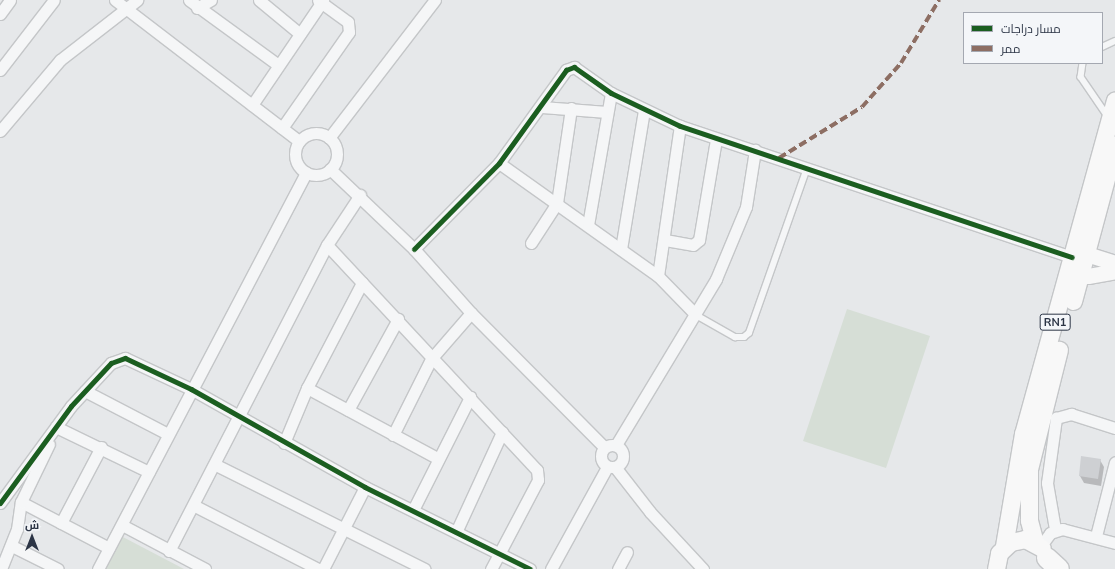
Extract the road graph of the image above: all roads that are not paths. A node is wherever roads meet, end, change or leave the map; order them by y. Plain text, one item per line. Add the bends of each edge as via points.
1 (10, 0) edge
2 (54, 0) edge
3 (115, 0) edge
4 (137, 0) edge
5 (189, 0) edge
6 (210, 0) edge
7 (259, 0) edge
8 (435, 0) edge
9 (321, 1) edge
10 (197, 8) junction
11 (126, 9) junction
12 (0, 14) edge
13 (300, 34) junction
14 (1115, 41) edge
15 (1103, 47) edge
16 (1083, 64) edge
17 (278, 65) junction
18 (0, 70) edge
19 (611, 93) junction
20 (1115, 100) edge
21 (252, 105) junction
22 (542, 107) junction
23 (571, 108) junction
24 (644, 110) junction
25 (607, 112) junction
26 (1110, 119) junction
27 (680, 126) junction
28 (282, 128) junction
29 (0, 131) edge
30 (329, 138) junction
31 (716, 139) junction
32 (299, 141) junction
33 (1115, 145) edge
34 (755, 150) junction
35 (499, 163) junction
36 (808, 166) junction
37 (330, 169) junction
38 (306, 172) junction
39 (360, 195) junction
40 (557, 203) junction
41 (588, 225) junction
42 (665, 240) junction
43 (531, 243) dead end
44 (327, 245) junction
45 (414, 249) junction
46 (621, 249) junction
47 (1077, 254) junction
48 (1115, 263) edge
49 (1115, 271) edge
50 (1074, 275) junction
51 (658, 276) junction
52 (362, 283) junction
53 (471, 312) junction
54 (696, 315) junction
55 (398, 319) junction
56 (431, 358) junction
57 (307, 388) junction
58 (191, 389) junction
59 (85, 391) junction
60 (470, 397) junction
61 (348, 410) junction
62 (237, 418) junction
63 (1115, 428) edge
64 (54, 430) junction
65 (502, 432) junction
66 (168, 434) junction
67 (394, 435) junction
68 (284, 442) junction
69 (616, 445) junction
70 (101, 447) junction
71 (604, 447) junction
72 (437, 458) junction
73 (1115, 462) edge
74 (216, 465) junction
75 (611, 467) junction
76 (149, 472) junction
77 (365, 487) junction
78 (21, 502) junction
79 (0, 503) edge
80 (195, 506) junction
81 (413, 510) junction
82 (61, 523) junction
83 (122, 525) junction
84 (344, 527) junction
85 (457, 530) junction
86 (1056, 530) junction
87 (1096, 536) junction
88 (1115, 543) edge
89 (12, 546) junction
90 (1004, 546) junction
91 (109, 548) junction
92 (169, 551) junction
93 (500, 554) junction
94 (1046, 557) edge
95 (1, 569) edge
96 (58, 569) edge
97 (98, 569) edge
98 (205, 569) edge
99 (318, 569) edge
100 (323, 569) edge
101 (425, 569) edge
102 (491, 569) edge
103 (530, 569) edge
104 (551, 569) edge
105 (703, 569) edge
106 (996, 569) edge

1 - 12 street
2 - 18 street
3 - 11 street
4 - 11 street
5 - 10 street
6 - 10 street
7 - 13 street
8 - 30 street
9 - 13 street
9 - 28 street via 348,22 349,32
10 - 17 street
11 - 21 street
11 - 29 street via 60,60
13 - 17 street
14 - 15 lane
16 - 26 lane via 1081,77 1088,92
17 - 21 street
19 - 22 street via 580,69 570,67
19 - 24 street
19 - 25 street
20 - 26 main road, RN1
21 - 28 street
22 - 23 street
22 - 35 street
23 - 25 street
23 - 40 street
24 - 27 street
24 - 46 street
25 - 41 street
26 - 47 main road, RN1
27 - 31 street
27 - 42 street
28 - 32 street
30 - 32 street via 310,134
30 - 37 street via 336,157
31 - 34 street
31 - 42 street via 699,240 693,245
32 - 38 street via 295,158
33 - 47 main road, RN1
34 - 36 street
34 - 54 street via 750,191 739,227
35 - 40 street
35 - 45 street
36 - 47 street
36 - 54 lane via 749,333 744,338 735,337
37 - 38 street via 318,174
37 - 39 street
38 - 58 street
39 - 44 street
39 - 45 street
40 - 41 street
40 - 43 street
41 - 46 street
42 - 51 street
44 - 52 street
44 - 62 street
45 - 53 street
46 - 51 street
47 - 48 street
47 - 50 main road, RN1
49 - 50 street
50 - 90 main road, RN1 via 1017,460 1013,512
50 - 94 main road, RN1 via 1029,469 1029,520
51 - 54 street
52 - 55 street
52 - 57 street
53 - 56 street
53 - 71 street
54 - 69 street
55 - 56 street
55 - 61 street
56 - 60 street
56 - 67 street
57 - 61 street
57 - 68 street
58 - 59 street via 125,358 118,358
58 - 62 street
58 - 66 street
59 - 64 street
59 - 66 street
60 - 65 street
60 - 72 street
61 - 67 street
62 - 68 street
62 - 74 street
63 - 86 street via 1071,414 1056,418 1047,483
64 - 70 street
64 - 78 street via 43,461
64 - 79 street
65 - 85 street
65 - 93 street via 538,476
66 - 76 street
67 - 72 street
68 - 77 street
69 - 71 street
69 - 75 street via 623,454
70 - 76 street
70 - 82 street
71 - 75 street via 600,458
72 - 81 street
73 - 87 street
74 - 80 street
74 - 84 street
75 - 104 street
75 - 105 street
76 - 83 street
77 - 81 street
77 - 84 street
78 - 82 street
78 - 89 street
80 - 92 street
80 - 99 street
81 - 85 street
82 - 91 street
83 - 91 street
83 - 92 street
84 - 100 street
84 - 101 street
85 - 93 street
86 - 87 street
86 - 94 street
87 - 88 street
89 - 95 street
89 - 96 street
90 - 94 main road via 1018,540
90 - 106 main road, RN1
91 - 97 street
92 - 98 street
93 - 102 street
93 - 103 street

